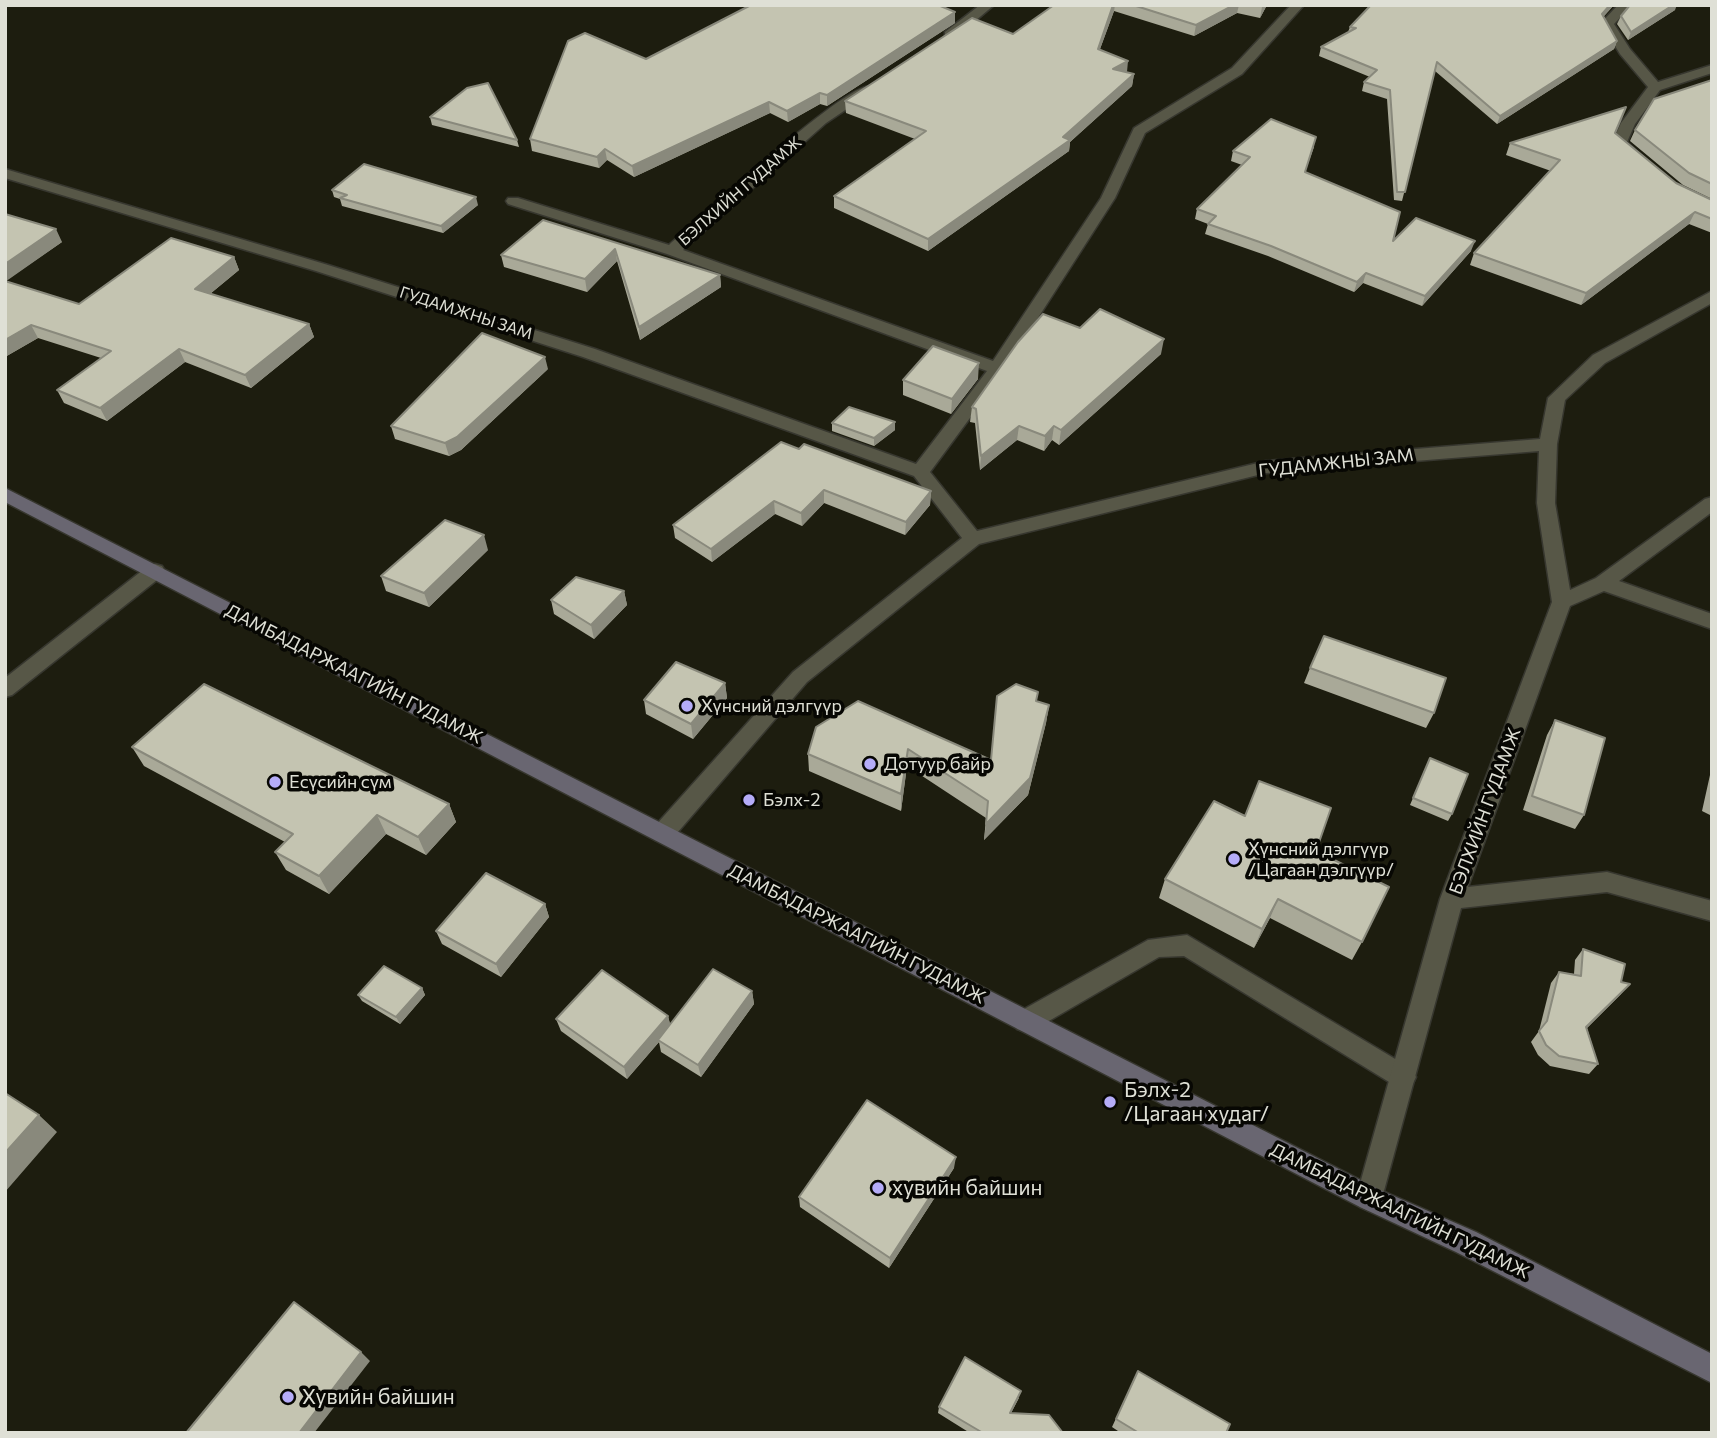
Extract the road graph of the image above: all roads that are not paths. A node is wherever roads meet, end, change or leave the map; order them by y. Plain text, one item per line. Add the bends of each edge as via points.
1 (988, 5) edge
2 (1298, 5) edge
3 (1626, 5) edge
4 (936, 44) edge
5 (1712, 69) edge
6 (879, 82) edge
7 (1655, 87) junction
8 (1648, 166) edge
9 (5, 173) edge
10 (513, 201) dead end
11 (671, 251) junction
12 (1712, 296) edge
13 (996, 368) junction
14 (1548, 444) junction
15 (920, 472) junction
16 (5, 494) edge
17 (1712, 503) edge
18 (974, 539) junction
19 (155, 571) junction
20 (1603, 583) junction
21 (1562, 602) junction
22 (1712, 622) edge
23 (5, 689) edge
24 (663, 833) junction
25 (1452, 899) junction
26 (1712, 911) edge
27 (1026, 1021) junction
28 (1403, 1077) junction
29 (1369, 1198) junction
30 (1712, 1369) edge

1 - 4 street
2 - 13 street via 1237,71 1139,131 1108,198
3 - 7 street via 1607,23
5 - 7 street
6 - 11 street, БЭЛХИЙН ГУДАМЖ via 821,120
7 - 8 street via 1619,143
9 - 15 street, ГУДАМЖНЫ ЗАМ via 589,353
10 - 11 street
11 - 13 street, БЭЛХИЙН ГУДАМЖ
12 - 14 street via 1599,359 1557,398
13 - 15 street
14 - 18 street, ГУДАМЖНЫ ЗАМ via 1266,467
14 - 21 street via 1546,503
15 - 18 street
16 - 19 main road, ДАМБАДАРЖААГИЙН ГУДАМЖ
17 - 20 street
18 - 24 street, ГУДАМЖНЫ ЗАМ via 800,677
19 - 23 street
19 - 24 main road, ДАМБАДАРЖААГИЙН ГУДАМЖ
20 - 21 street
20 - 22 street
21 - 25 street, БЭЛХИЙН ГУДАМЖ
24 - 27 main road, ДАМБАДАРЖААГИЙН ГУДАМЖ
25 - 26 street via 1607,882
25 - 28 street, БЭЛХИЙН ГУДАМЖ
27 - 28 street via 1156,947 1186,945
27 - 29 main road, ДАМБАДАРЖААГИЙН ГУДАМЖ
28 - 29 street, БЭЛХИЙН ГУДАМЖ
29 - 30 main road, ДАМБАДАРЖААГИЙН ГУДАМЖ via 1466,1242

